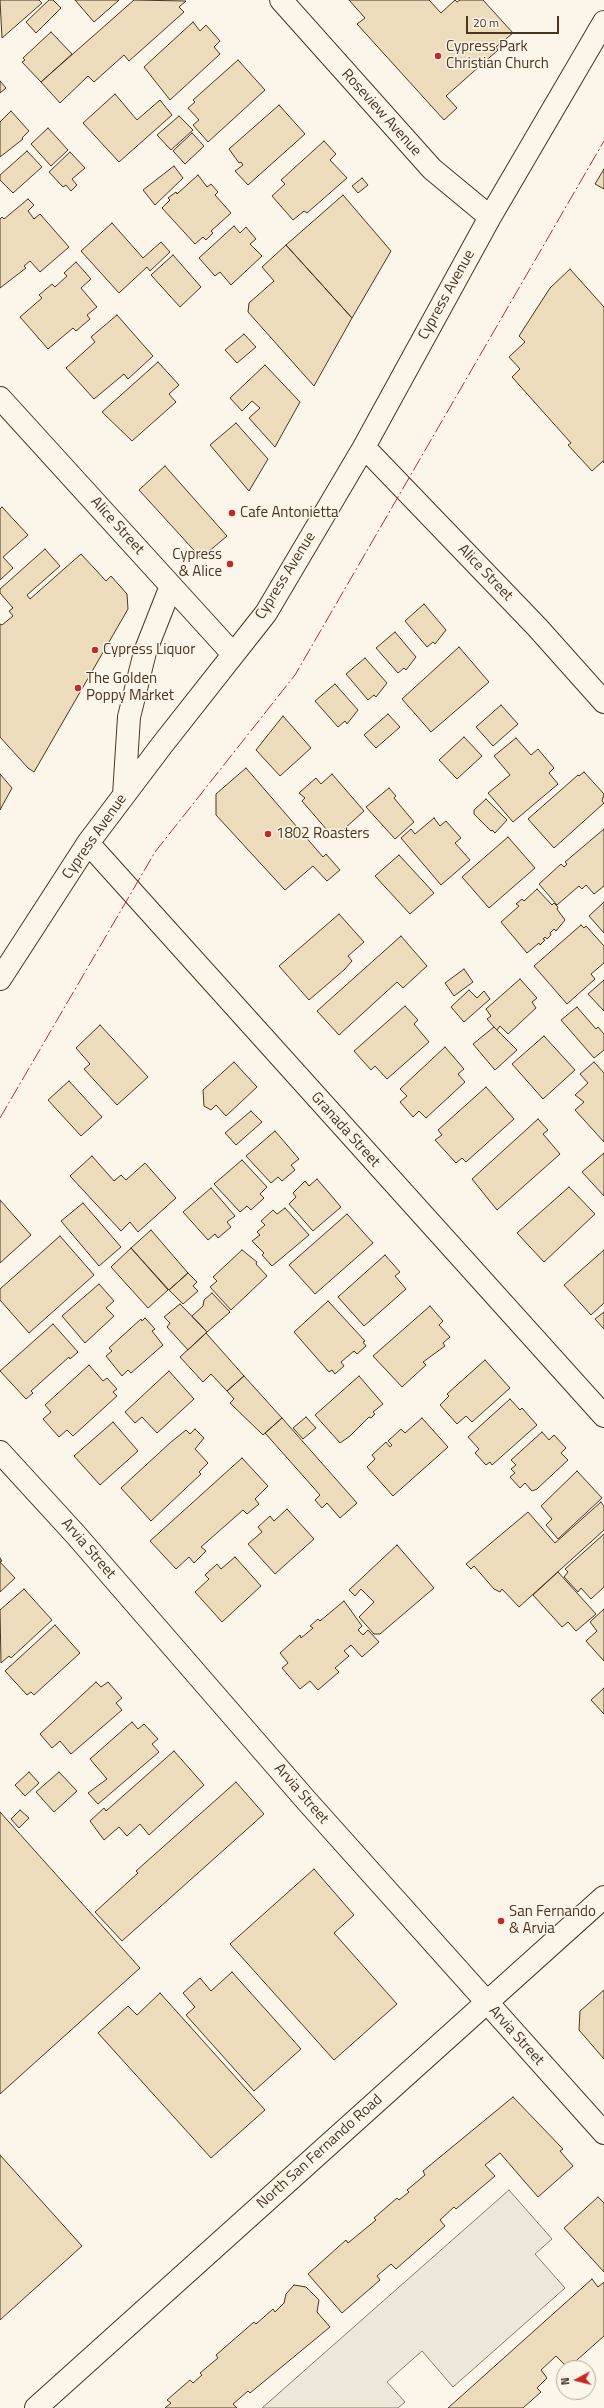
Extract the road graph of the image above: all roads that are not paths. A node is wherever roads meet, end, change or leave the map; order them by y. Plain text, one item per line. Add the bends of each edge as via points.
1 (281, 0) edge
2 (604, 22) edge
3 (490, 217) junction
4 (0, 398) edge
5 (364, 447) junction
6 (171, 586) junction
7 (233, 654) junction
8 (604, 702) edge
9 (124, 795) junction
10 (88, 843) junction
11 (0, 979) edge
12 (604, 1416) edge
13 (0, 1452) edge
14 (604, 1897) edge
15 (486, 2003) junction
16 (604, 2133) edge
17 (36, 2408) edge

1 - 3 street, Roseview Avenue via 432,169
2 - 3 street, Cypress Avenue
3 - 5 street, Cypress Avenue
4 - 6 street, Alice Street
5 - 7 street, Cypress Avenue via 266,613
5 - 8 street, Alice Street via 537,627
6 - 7 street, Alice Street
6 - 9 street via 145,652 129,717
7 - 9 street, Cypress Avenue
9 - 10 street, Cypress Avenue
10 - 11 street, Cypress Avenue
10 - 12 street, Granada Street
13 - 15 street, Arvia Street via 76,1535
14 - 15 street, North San Fernando Road
15 - 16 street, Arvia Street
15 - 17 street, North San Fernando Road

